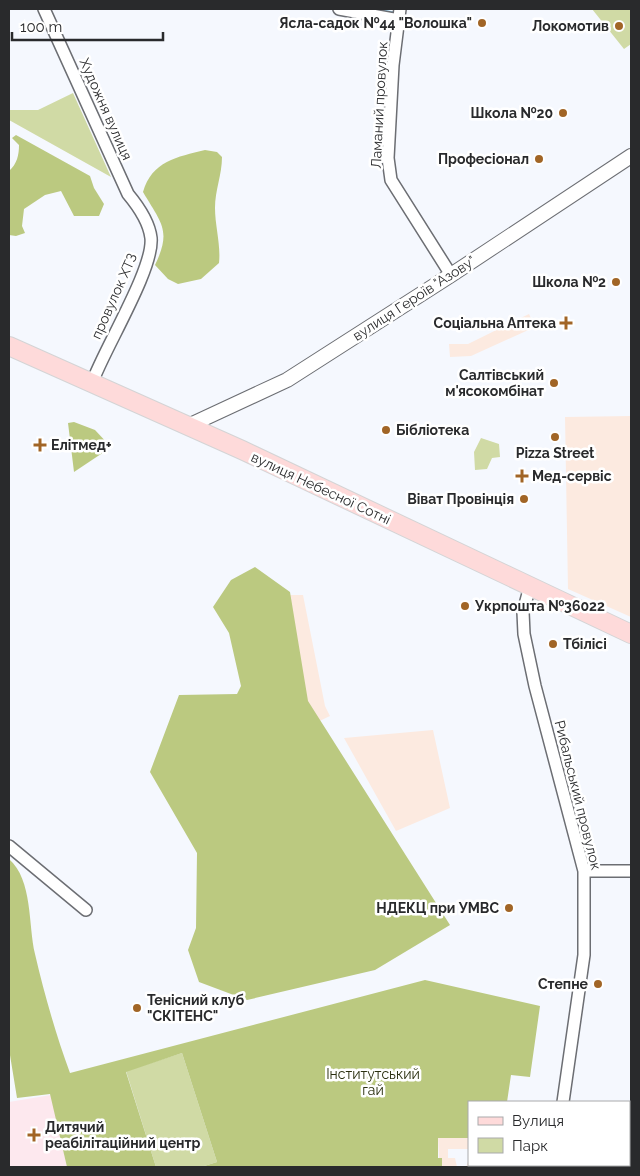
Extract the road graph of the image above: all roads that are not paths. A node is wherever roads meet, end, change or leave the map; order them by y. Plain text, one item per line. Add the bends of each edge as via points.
1 (44, 9) edge
2 (339, 9) edge
3 (399, 14) edge
4 (631, 156) edge
5 (128, 194) joint
6 (451, 275) junction
7 (9, 346) edge
8 (92, 383) junction
9 (188, 426) junction
10 (530, 586) junction
11 (631, 634) edge
12 (9, 846) edge
13 (584, 871) junction
14 (631, 871) edge
15 (86, 910) dead end
16 (563, 1101) edge

1 - 5 street, Художня вулиця
2 - 3 street
3 - 6 street, Ламаний провулок via 388,158 391,180
4 - 6 street, вулиця Героїв "Азову"
5 - 8 street, провулок ХТЗ via 150,230 150,251
6 - 9 street, вулиця Героїв "Азову" via 287,380
7 - 8 main road, вулиця Небесної Сотні
8 - 9 main road, вулиця Небесної Сотні
9 - 10 main road, вулиця Небесної Сотні
10 - 11 main road, вулиця Небесної Сотні
10 - 13 street, Рибальський провулок via 523,612 524,634
12 - 15 street
13 - 14 street
13 - 16 street, Рибальський провулок via 584,955

